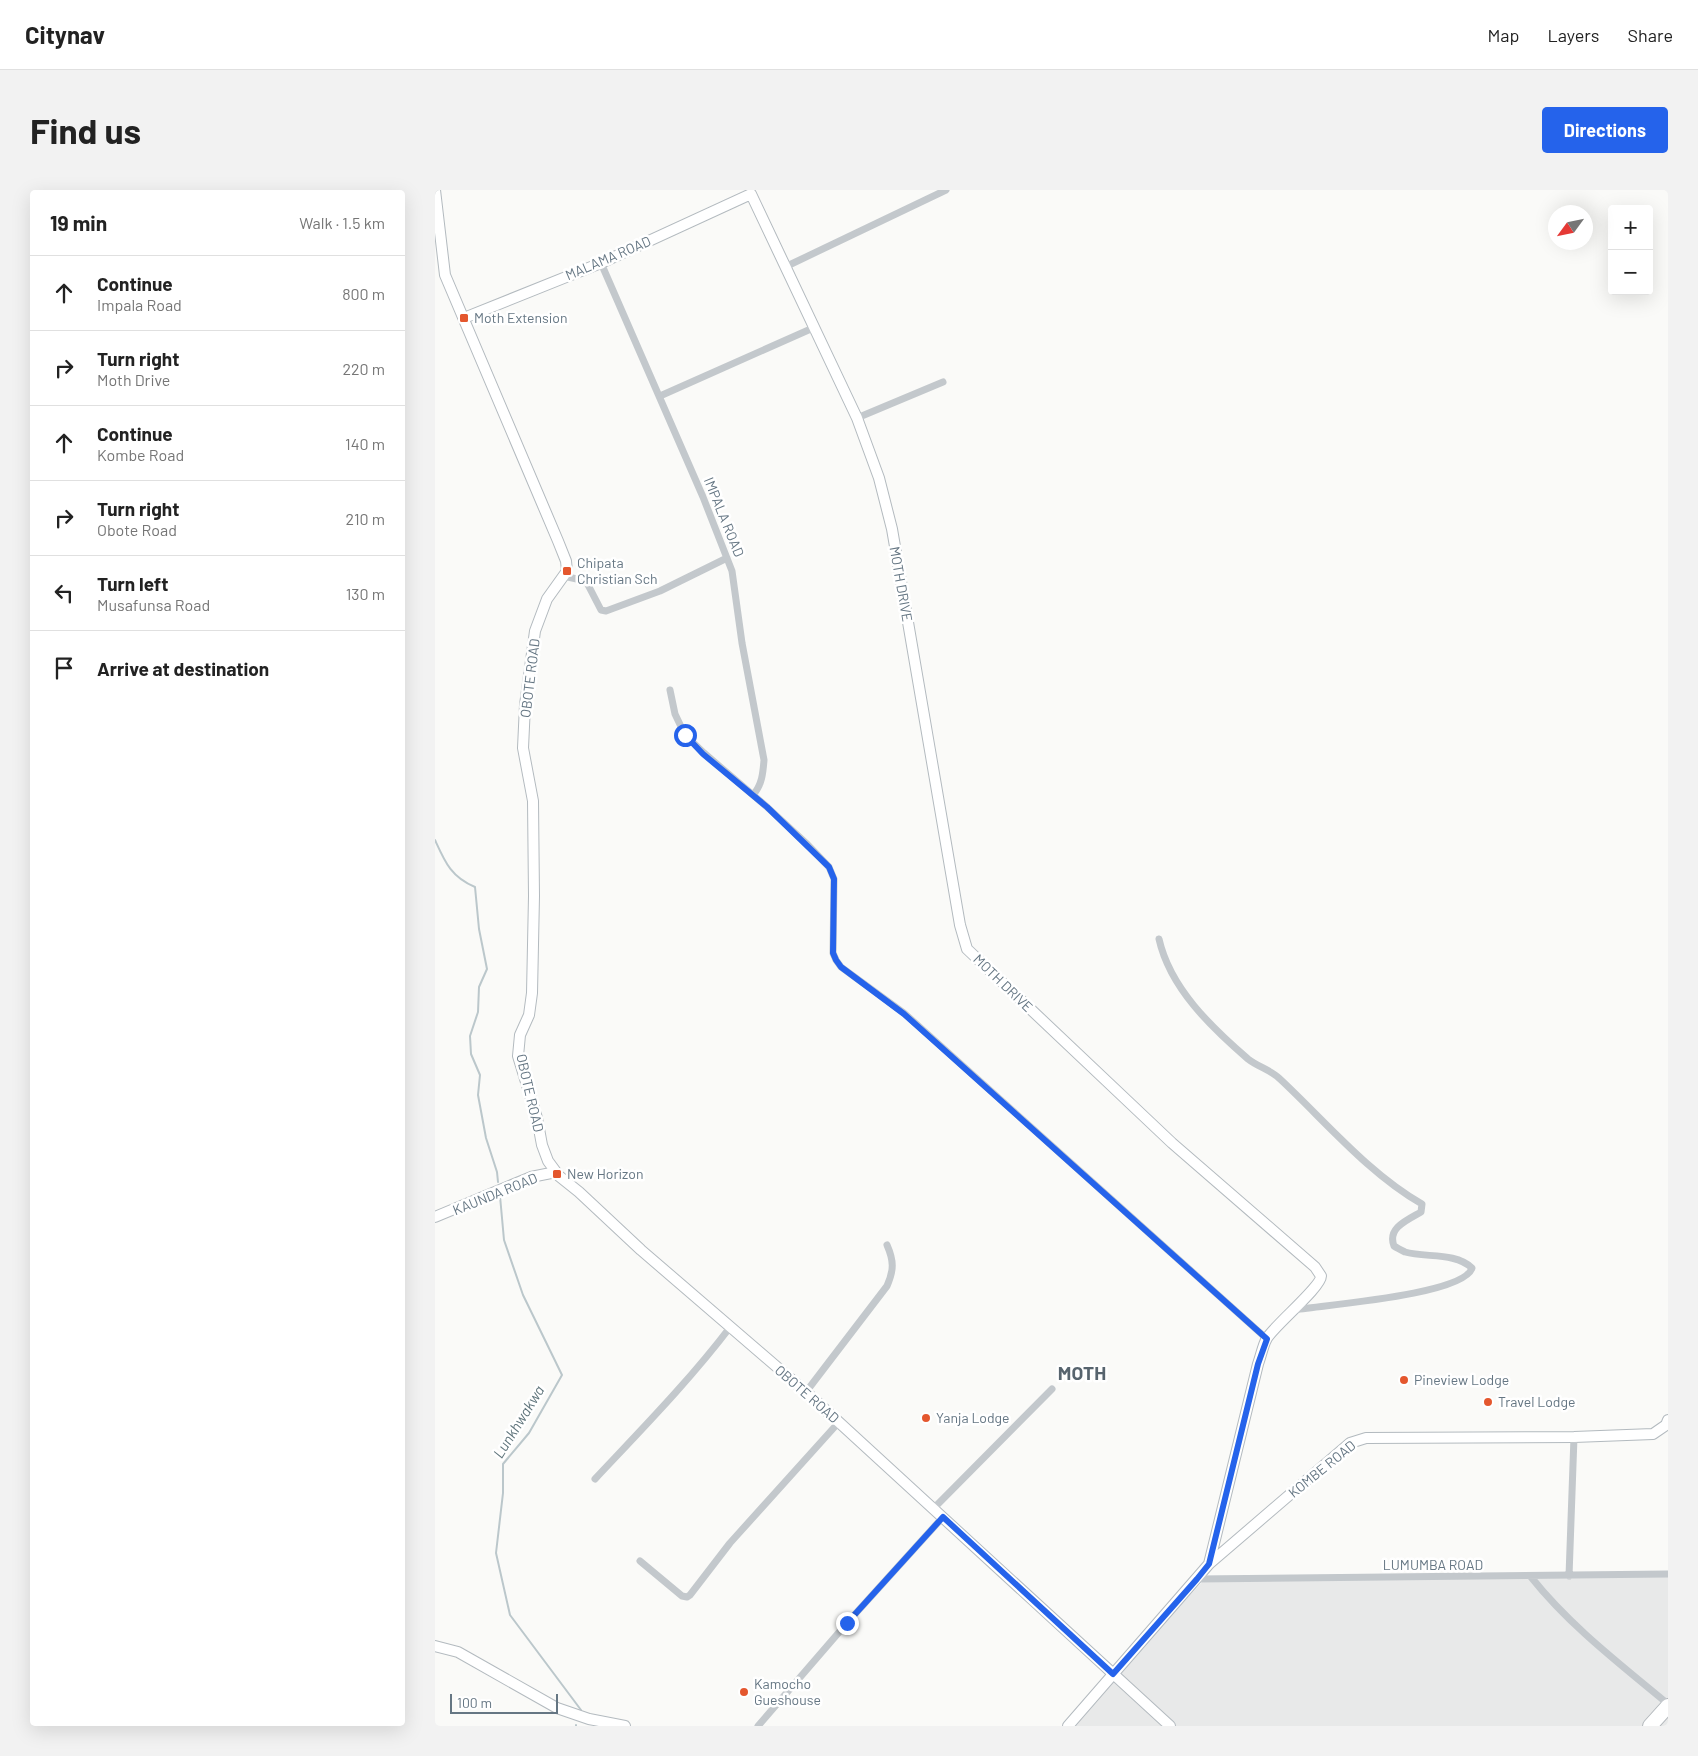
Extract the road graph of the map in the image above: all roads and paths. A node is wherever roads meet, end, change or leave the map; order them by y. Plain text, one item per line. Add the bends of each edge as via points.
1 (435, 190) edge
2 (946, 190) edge
3 (750, 192) edge
4 (601, 263) junction
5 (785, 267) junction
6 (464, 318) junction
7 (813, 328) junction
8 (943, 382) dead end
9 (660, 396) junction
10 (857, 418) junction
11 (727, 558) junction
12 (563, 576) junction
13 (669, 690) dead end
14 (753, 795) junction
15 (1159, 939) dead end
16 (555, 1172) junction
17 (435, 1217) edge
18 (887, 1245) dead end
19 (1291, 1311) junction
20 (731, 1326) junction
21 (1267, 1339) junction
22 (1052, 1389) dead end
23 (806, 1392) junction
24 (1668, 1420) edge
25 (839, 1422) junction
26 (1574, 1437) junction
27 (595, 1478) dead end
28 (934, 1508) junction
29 (943, 1517) junction
30 (641, 1561) dead end
31 (1209, 1564) junction
32 (1668, 1574) edge
33 (1569, 1576) junction
34 (1531, 1577) junction
35 (1197, 1579) junction
36 (435, 1646) edge
37 (1113, 1674) junction
38 (1668, 1705) edge
39 (625, 1726) edge
40 (759, 1726) edge
41 (1068, 1726) edge
42 (1170, 1726) edge
43 (1650, 1726) edge

1 - 6 street via 445,275
2 - 5 street
3 - 4 street, MALAMA ROAD
3 - 5 street, MOTH DRIVE
4 - 6 street, MALAMA ROAD
4 - 9 street, IMPALA ROAD
5 - 7 street, MOTH DRIVE
6 - 12 street via 565,561 567,570
7 - 9 street
7 - 10 street, MOTH DRIVE
8 - 10 street
9 - 11 street, IMPALA ROAD
10 - 19 street, MOTH DRIVE via 879,478 892,529 960,925 967,949 1172,1143 1315,1267 1321,1280
11 - 12 street via 660,591 606,611 598,606 586,581
11 - 14 street, IMPALA ROAD via 732,571 764,760 761,783
12 - 16 street, OBOTE ROAD via 547,599 535,632 525,705 523,748 533,801 534,896 530,1007 519,1035 518,1056 537,1118 541,1145
13 - 14 street via 685,735
14 - 21 street via 832,872 833,953 841,967 904,1014
15 - 19 street via 1163,957 1196,1008 1250,1060 1278,1076 1331,1130 1401,1192 1422,1204 1421,1212 1395,1229 1391,1239 1394,1246 1405,1252 1452,1258 1466,1262 1472,1268 1459,1281 1422,1292
16 - 17 street, KAUNDA ROAD via 531,1177
16 - 20 street, OBOTE ROAD
18 - 23 street via 893,1273 887,1286
19 - 21 street, MOTH DRIVE
20 - 23 street, OBOTE ROAD
20 - 27 street via 709,1355
21 - 31 street, MOTH DRIVE
22 - 28 street
23 - 25 street, OBOTE ROAD
24 - 26 street, KOMBE ROAD via 1653,1434
25 - 28 street, OBOTE ROAD
25 - 30 street via 730,1543 690,1595 682,1596
26 - 31 street, KOMBE ROAD via 1358,1439
26 - 33 street
28 - 29 street, OBOTE ROAD
29 - 37 street, OBOTE ROAD
29 - 40 street
31 - 35 street, KOMBE ROAD
32 - 33 street, LUMUMBA ROAD
33 - 34 street, LUMUMBA ROAD
34 - 35 street, LUMUMBA ROAD
34 - 38 street via 1549,1600
35 - 37 street, KOMBE ROAD
36 - 39 street via 458,1652 557,1708
37 - 41 street, KOMBE ROAD
37 - 42 street, OBOTE ROAD
38 - 43 highway

